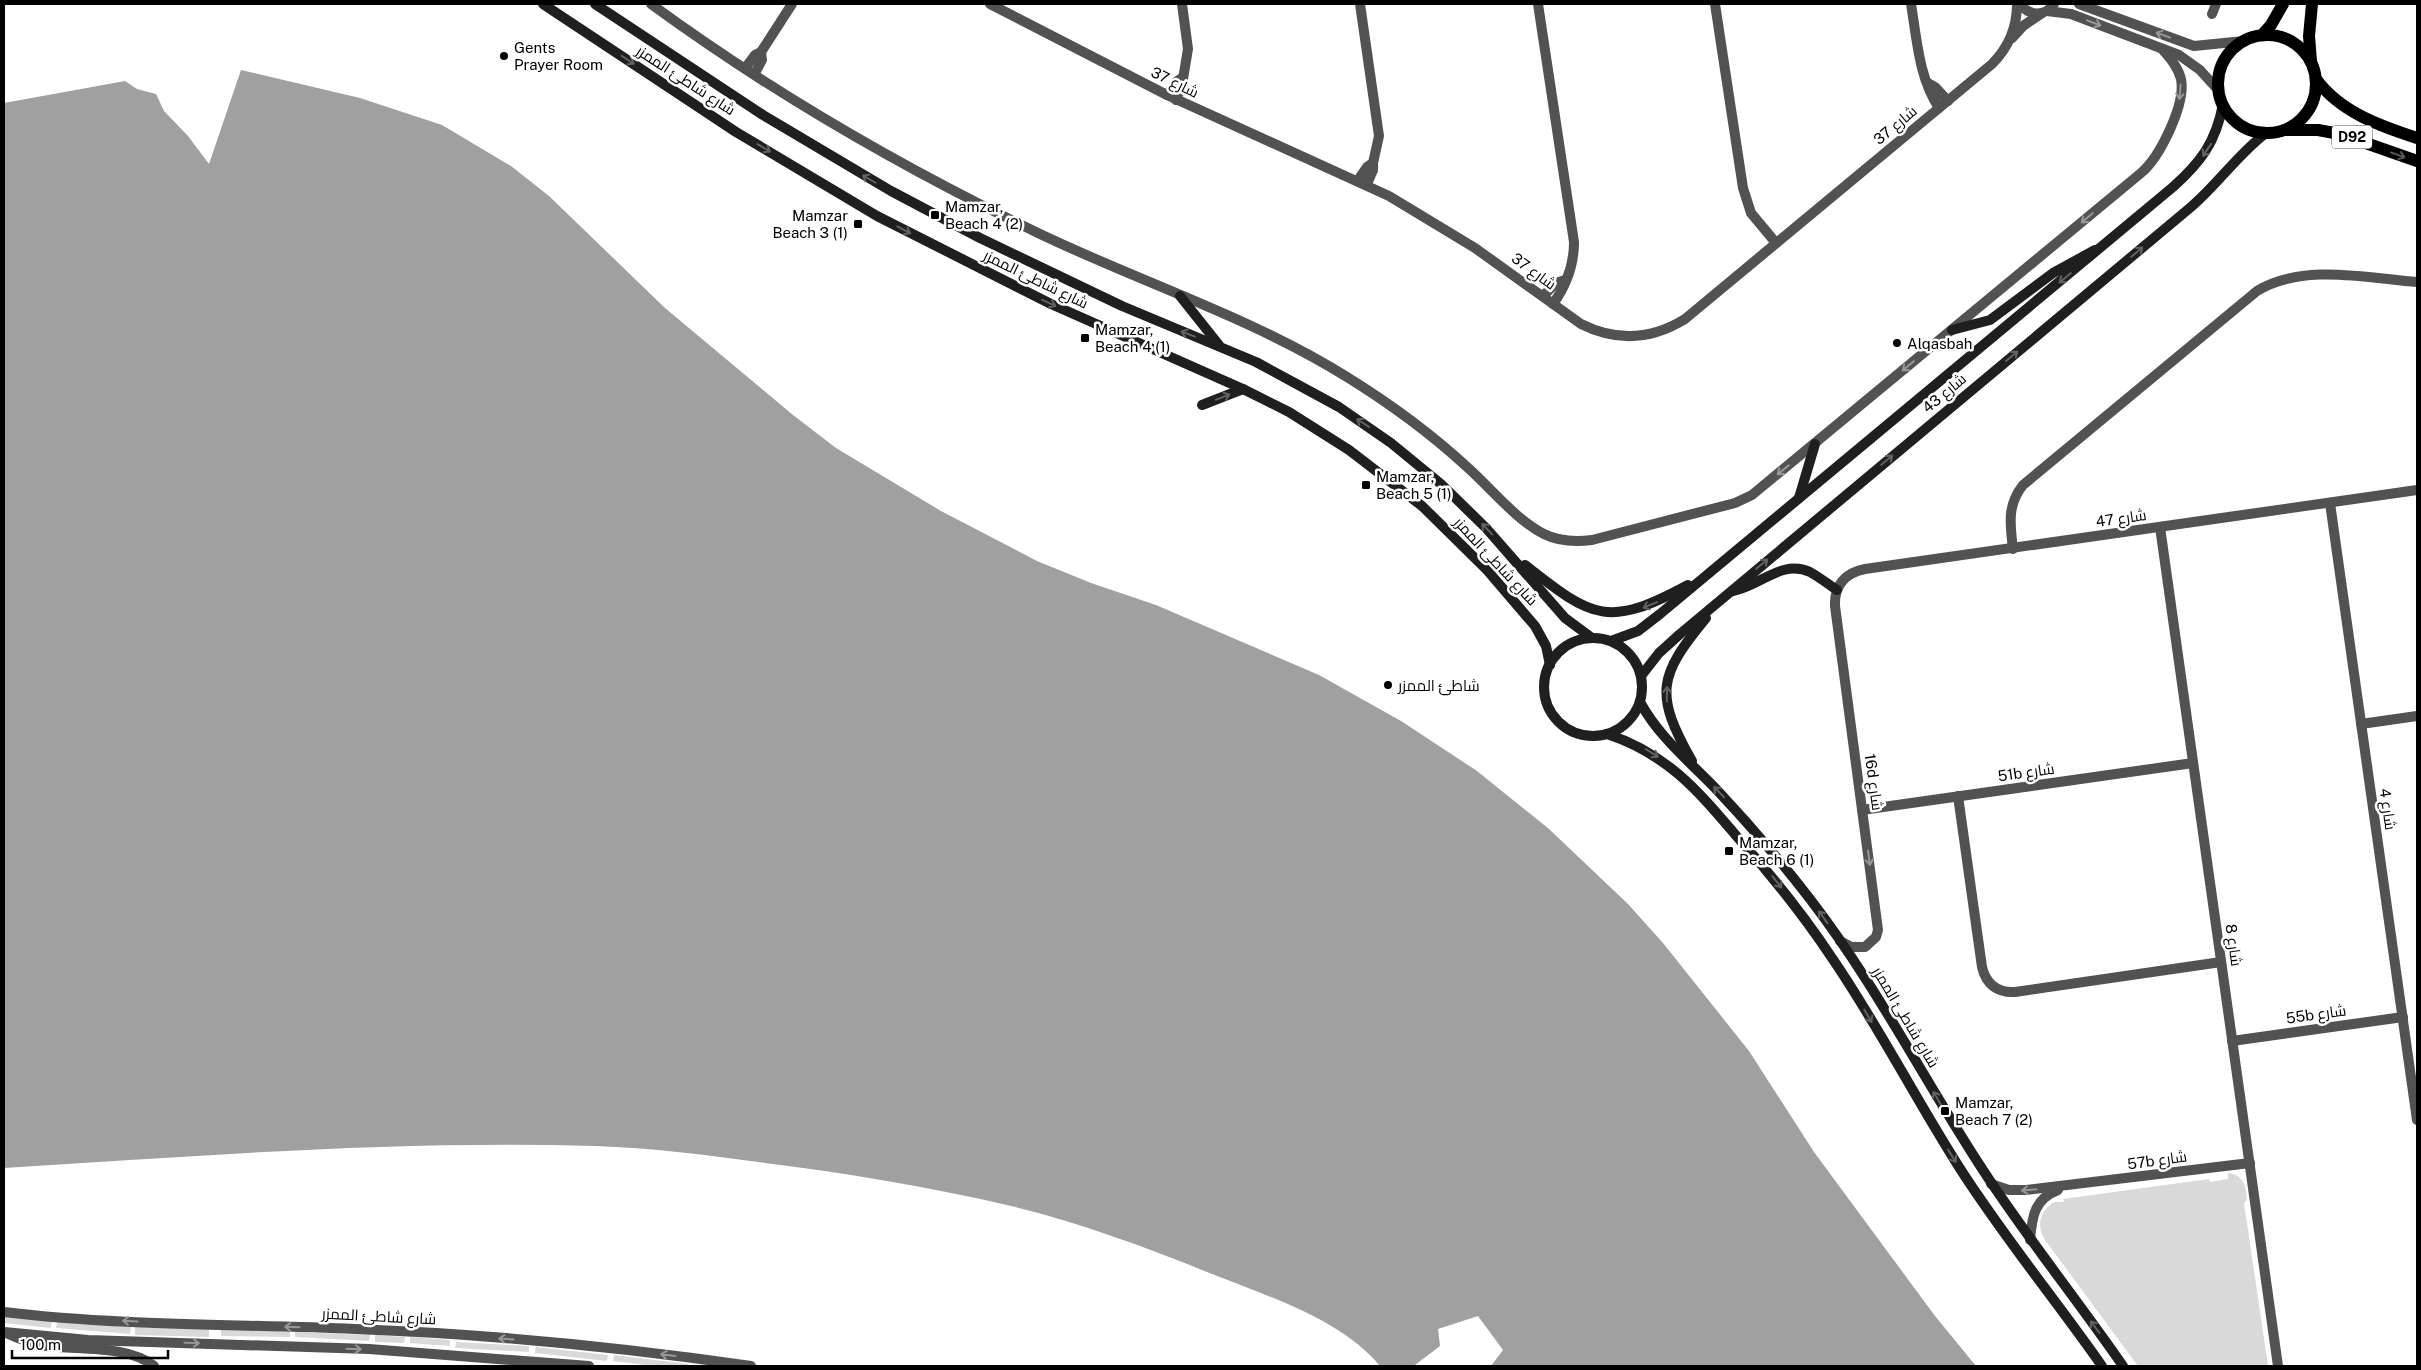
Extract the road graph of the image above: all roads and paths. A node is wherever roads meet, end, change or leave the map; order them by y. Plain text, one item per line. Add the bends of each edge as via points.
1 (543, 4) edge
2 (595, 4) edge
3 (651, 4) edge
4 (792, 4) edge
5 (990, 4) edge
6 (1182, 4) edge
7 (1360, 4) edge
8 (1538, 4) edge
9 (1715, 4) edge
10 (1911, 4) edge
11 (2018, 4) edge
12 (2079, 4) edge
13 (2283, 4) edge
14 (2312, 4) edge
15 (2048, 9) edge
16 (2262, 35) junction
17 (2244, 41) junction
18 (2008, 43) junction
19 (2162, 49) junction
20 (2311, 62) junction
21 (750, 70) junction
22 (2316, 79) junction
23 (1928, 84) junction
24 (2219, 92) junction
25 (1171, 98) junction
26 (1948, 101) junction
27 (2223, 104) junction
28 (1938, 108) junction
29 (2284, 130) junction
30 (2266, 132) junction
31 (2417, 138) edge
32 (2417, 162) edge
33 (1363, 182) junction
34 (1776, 243) junction
35 (2103, 247) junction
36 (1565, 280) junction
37 (2417, 282) edge
38 (1180, 296) junction
39 (1543, 296) junction
40 (1553, 304) junction
41 (1952, 330) junction
42 (1219, 345) junction
43 (1243, 389) junction
44 (1202, 405) dead end
45 (1815, 444) junction
46 (2417, 490) edge
47 (1799, 499) junction
48 (2330, 503) junction
49 (2160, 527) junction
50 (2014, 548) junction
51 (1508, 552) junction
52 (1709, 574) junction
53 (1836, 590) junction
54 (1730, 591) junction
55 (1721, 598) junction
56 (1592, 638) junction
57 (1611, 641) junction
58 (1550, 665) junction
59 (1641, 676) junction
60 (1640, 702) junction
61 (2417, 716) edge
62 (2361, 724) junction
63 (1607, 734) junction
64 (2193, 763) junction
65 (1698, 770) junction
66 (1958, 796) junction
67 (1862, 810) junction
68 (1840, 941) junction
69 (2221, 962) junction
70 (2403, 1017) junction
71 (2232, 1041) junction
72 (2417, 1120) edge
73 (2250, 1162) junction
74 (1991, 1184) junction
75 (2068, 1187) junction
76 (2030, 1240) junction
77 (4, 1312) edge
78 (5, 1332) edge
79 (154, 1366) edge
80 (589, 1366) edge
81 (751, 1366) edge
82 (2102, 1366) edge
83 (2123, 1366) edge
84 (2278, 1366) edge

1 -> 43 main road, شارع شاطئ الممزر via 736,132 877,216 1051,304
42 -> 2 main road, شارع شاطئ الممزر via 1106,298 891,191 763,115
3 - 21 street
4 - 21 street via 762,52 762,60
5 - 25 street, شارع 37
6 - 25 street via 1188,49 1182,85
7 - 33 street via 1379,128 1373,170
8 - 36 street via 1574,242 1573,260
9 - 34 street via 1742,188 1751,213
10 - 23 street via 1922,69
11 - 15 street via 2030,12
11 - 18 street, شارع 37 via 2016,22
17 -> 12 street via 2194,46
13 - 16 main road via 2272,25
14 - 20 main road
15 - 18 street, شارع 37 via 2023,26
15 -> 19 street via 2070,14
16 - 17 main road
16 - 20 main road via 2286,38 2301,48
17 - 24 main road via 2223,62
18 - 26 street, شارع 37 via 1998,58
19 - 24 street via 2190,62
19 -> 41 street via 2178,71 2181,94 2154,161
20 - 22 main road
21 - 38 street via 856,135 985,206
22 - 29 main road via 2316,90 2308,110
22 - 31 main road, D92 via 2340,105
23 - 26 street via 1935,86
23 - 28 street via 1928,92
24 - 27 main road
25 - 33 street, شارع 37
26 - 28 street, شارع 37
27 - 30 main road via 2237,122 2251,130
27 -> 35 main road, شارع 43 via 2214,140 2196,165
28 - 34 street, شارع 37
29 - 30 main road
29 -> 32 main road, D92 via 2340,134
54 -> 30 main road, شارع 43 via 2191,207
33 - 39 street, شارع 37 via 1445,228
34 - 40 street, شارع 37 via 1685,319 1657,333 1626,338 1610,336 1581,324
35 - 41 main road via 2069,262 1990,320
35 -> 47 main road, شارع 43
36 - 39 street via 1556,283
36 - 40 street
37 - 50 street via 2310,275 2278,281 2257,291 2024,485 2011,507
38 - 42 main road
45 -> 38 street via 1752,495 1735,503 1592,540 1559,540 1535,529 1444,446 1353,381 1272,336
39 - 40 street, شارع 37
41 -> 45 street
51 -> 42 main road, شارع شاطئ الممزر via 1441,484 1366,425 1284,376
44 -> 43 main road
43 - 58 main road, شارع شاطئ الممزر via 1289,412 1349,450 1428,511 1518,604 1541,636
45 - 47 main road
46 - 48 street, شارع 47
47 - 52 main road, شارع 43
48 - 49 street, شارع 47
48 - 62 street, شارع 4
49 - 50 street, شارع 47
49 - 64 street, شارع 8
50 - 53 street, شارع 47 via 1856,570
52 -> 51 main road via 1639,609 1603,612 1570,600
51 - 56 main road, شارع شاطئ الممزر via 1565,618
52 - 57 main road, شارع 43 via 1638,631
53 - 54 main road via 1811,573 1789,568
53 - 67 street, 16d شارع via 1835,606
54 - 55 main road, شارع 43
55 - 59 main road, شارع 43 via 1669,643
65 -> 55 main road via 1671,720 1667,684 1677,654
56 - 57 main road
56 - 58 main road via 1570,644
57 - 59 main road via 1630,655
58 - 63 main road via 1544,687 1547,704 1555,719 1579,734
59 - 60 main road
60 - 63 main road via 1628,721
60 - 65 main road, شارع شاطئ الممزر via 1661,735
61 - 62 street
62 - 70 street, شارع 4
63 -> 82 main road via 1647,750 1677,772 1774,879 1833,959 1995,1221
64 - 66 street, 51b شارع
64 - 69 street, شارع 8
68 -> 65 main road, شارع شاطئ الممزر via 1780,861
66 - 67 street, 51b شارع
66 - 69 street via 1982,967 1984,976 1997,989 2015,992
67 -> 68 street, 16d شارع via 1878,930 1876,937 1865,947 1851,947
74 -> 68 main road, شارع شاطئ الممزر via 1883,1004
69 - 71 street, شارع 8
70 - 71 street, 55b شارع
70 - 72 street, شارع 4
71 - 73 street, شارع 8
73 - 75 street, 57b شارع
73 - 84 street, شارع 8
75 -> 74 street, 57b شارع via 2016,1191
74 - 76 main road, شارع شاطئ الممزر
75 - 76 street, 57b شارع via 2049,1194 2036,1207 2031,1220
83 -> 76 main road, شارع شاطئ الممزر
81 -> 77 street, شارع شاطئ الممزر via 538,1341
78 - 79 street via 47,1346 137,1355
78 -> 80 street via 88,1340 369,1349

